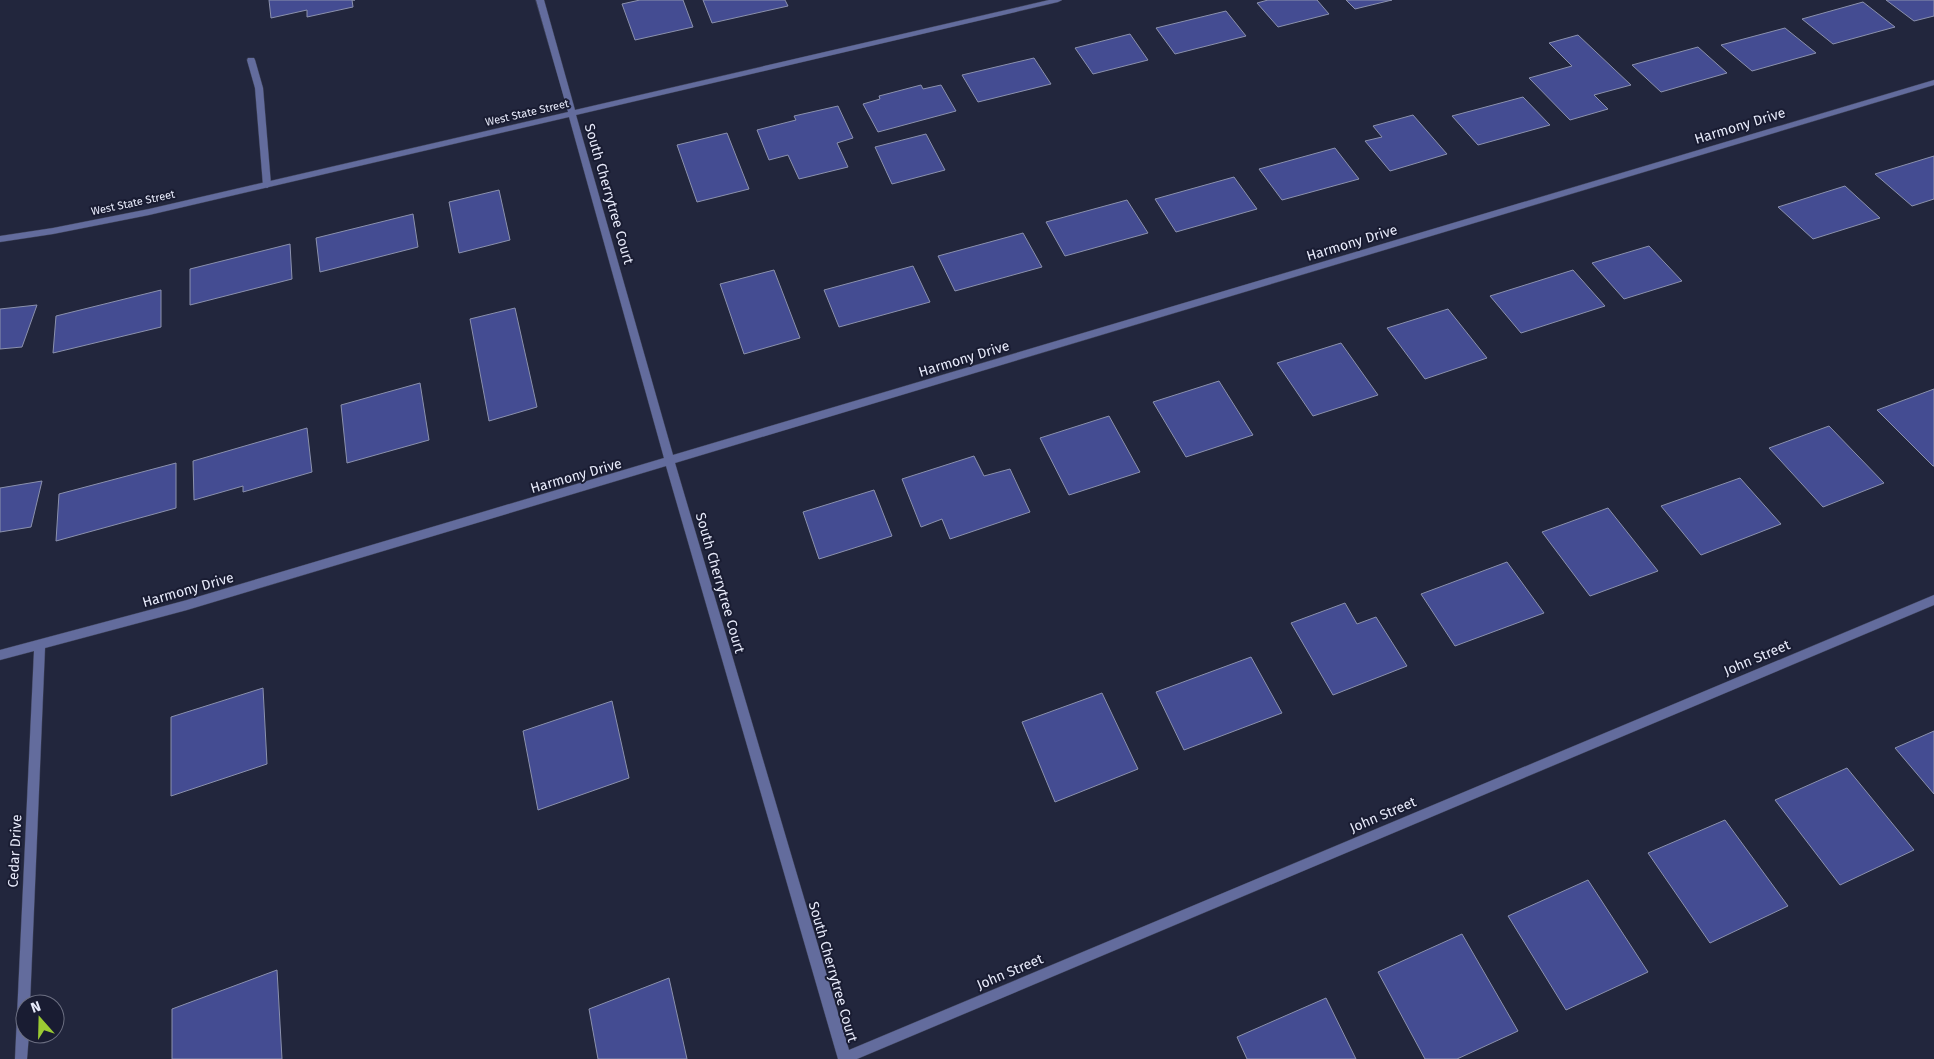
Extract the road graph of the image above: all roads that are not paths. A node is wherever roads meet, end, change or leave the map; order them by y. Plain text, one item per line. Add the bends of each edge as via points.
1 (540, 0) edge
2 (1058, 0) edge
3 (251, 60) dead end
4 (1934, 82) edge
5 (573, 114) junction
6 (267, 185) junction
7 (0, 239) edge
8 (670, 462) junction
9 (1934, 600) edge
10 (40, 645) junction
11 (0, 655) edge
12 (844, 1058) edge
13 (21, 1059) edge

1 - 5 street, South Cherrytree Court
2 - 5 street, West State Street
3 - 6 street via 259,88
4 - 8 street, Harmony Drive
5 - 6 street, West State Street
5 - 8 street, South Cherrytree Court
6 - 7 street, West State Street via 139,214
8 - 10 street, Harmony Drive via 186,606
8 - 12 street, South Cherrytree Court
9 - 12 street, John Street
10 - 11 street, Harmony Drive
10 - 13 street, Cedar Drive

